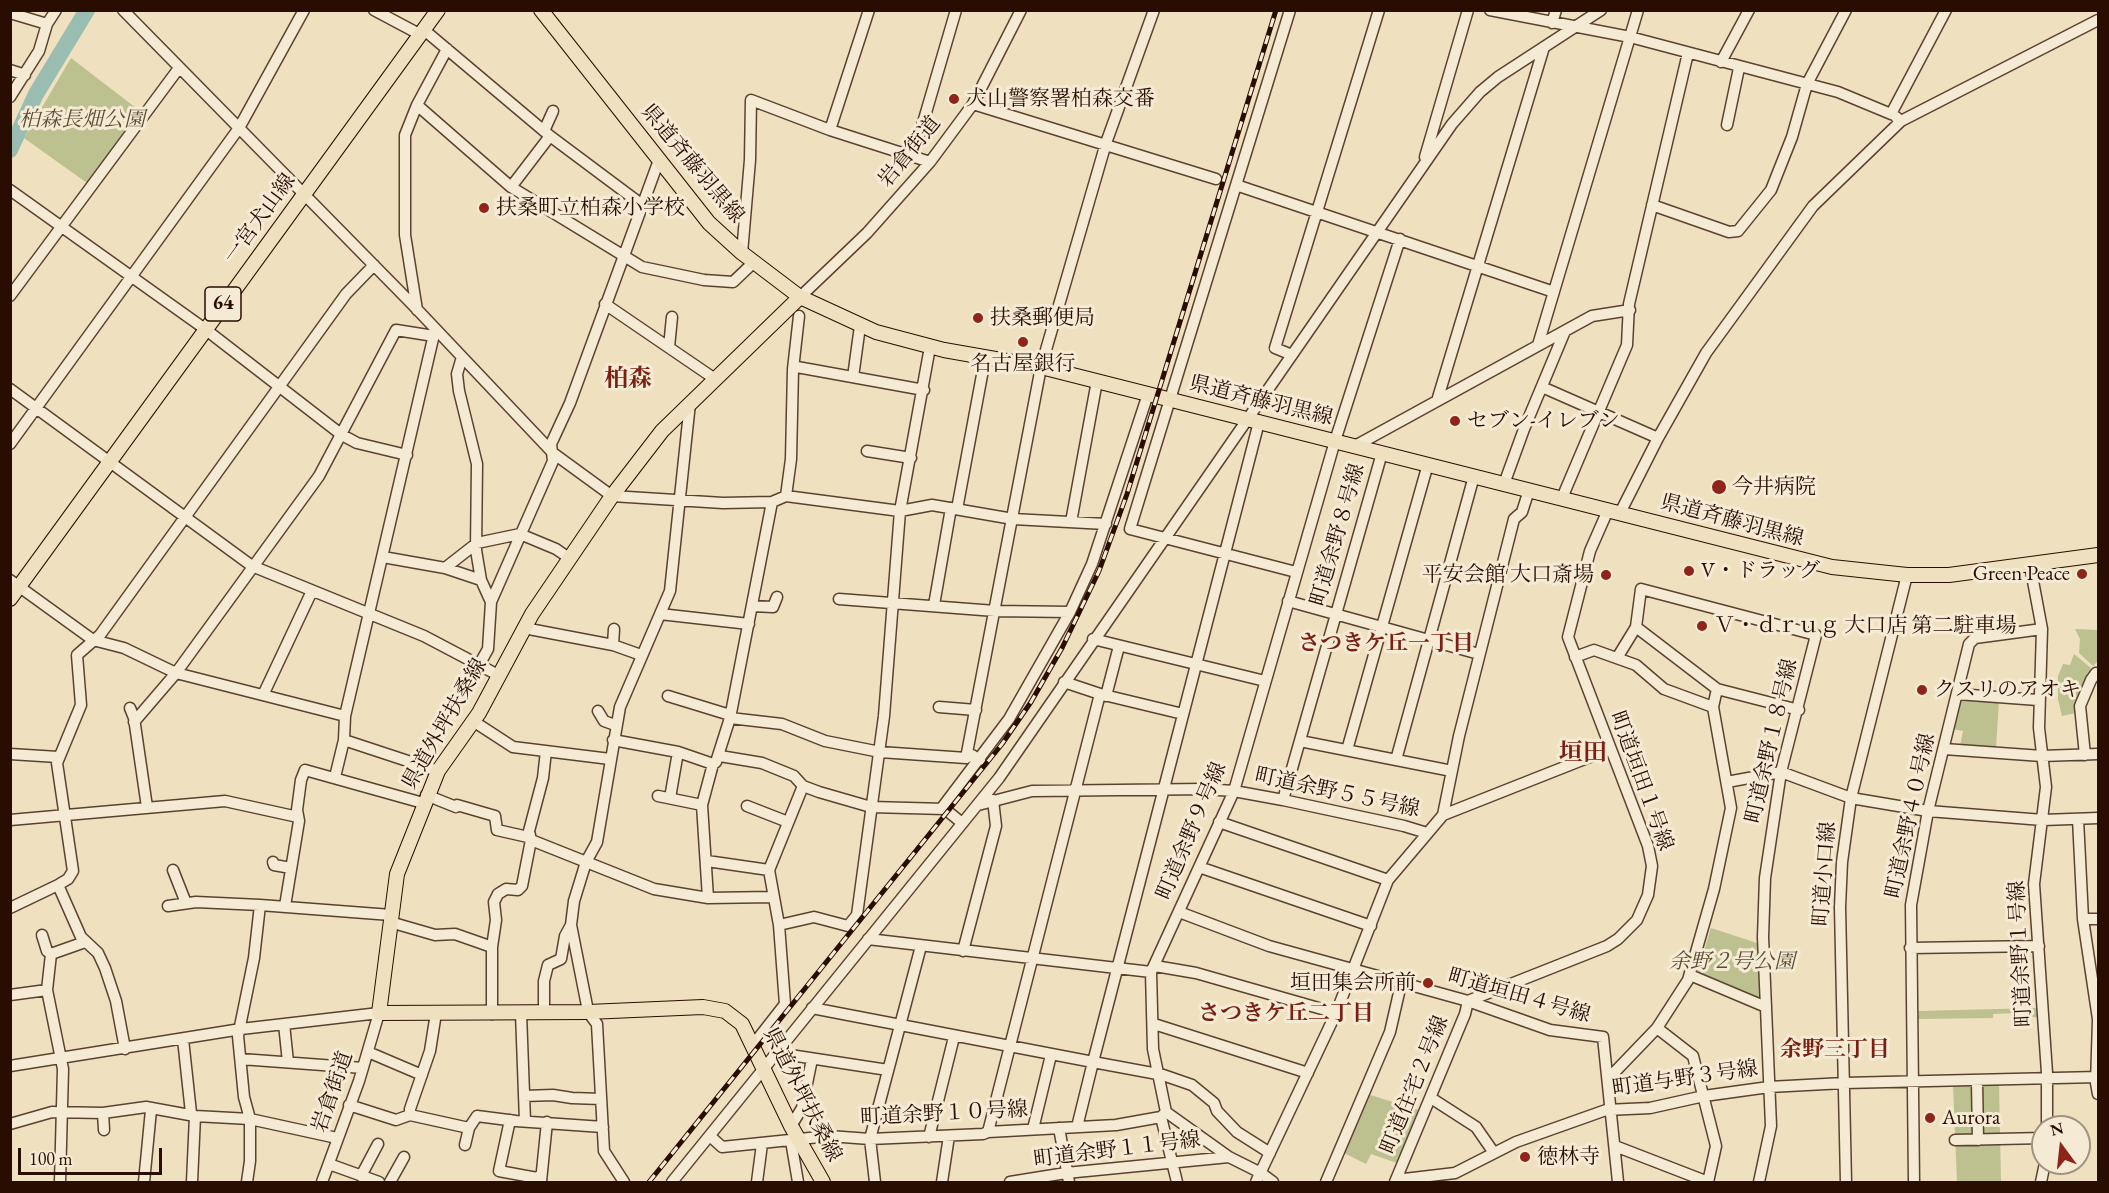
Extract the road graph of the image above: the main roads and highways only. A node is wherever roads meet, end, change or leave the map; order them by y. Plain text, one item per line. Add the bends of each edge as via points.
1 (438, 10) edge
2 (541, 10) edge
3 (800, 297) junction
4 (2098, 555) edge
5 (15, 583) edge
6 (10, 599) edge
7 (823, 1182) edge

1 - 5 main road, 一宮犬山線 / 64 via 111,461
2 - 3 main road, 県道斉藤羽黒線 via 709,223 741,254
3 - 4 main road, 県道斉藤羽黒線 via 860,326 930,347 1041,367 1810,563 1907,575 1971,573
3 - 7 main road, 県道外坪扶桑線 via 662,431 612,496 524,628 473,722 438,771 397,874 379,1013 718,1008 737,1018 795,1141
5 - 6 main road, 一宮犬山線 / 64

